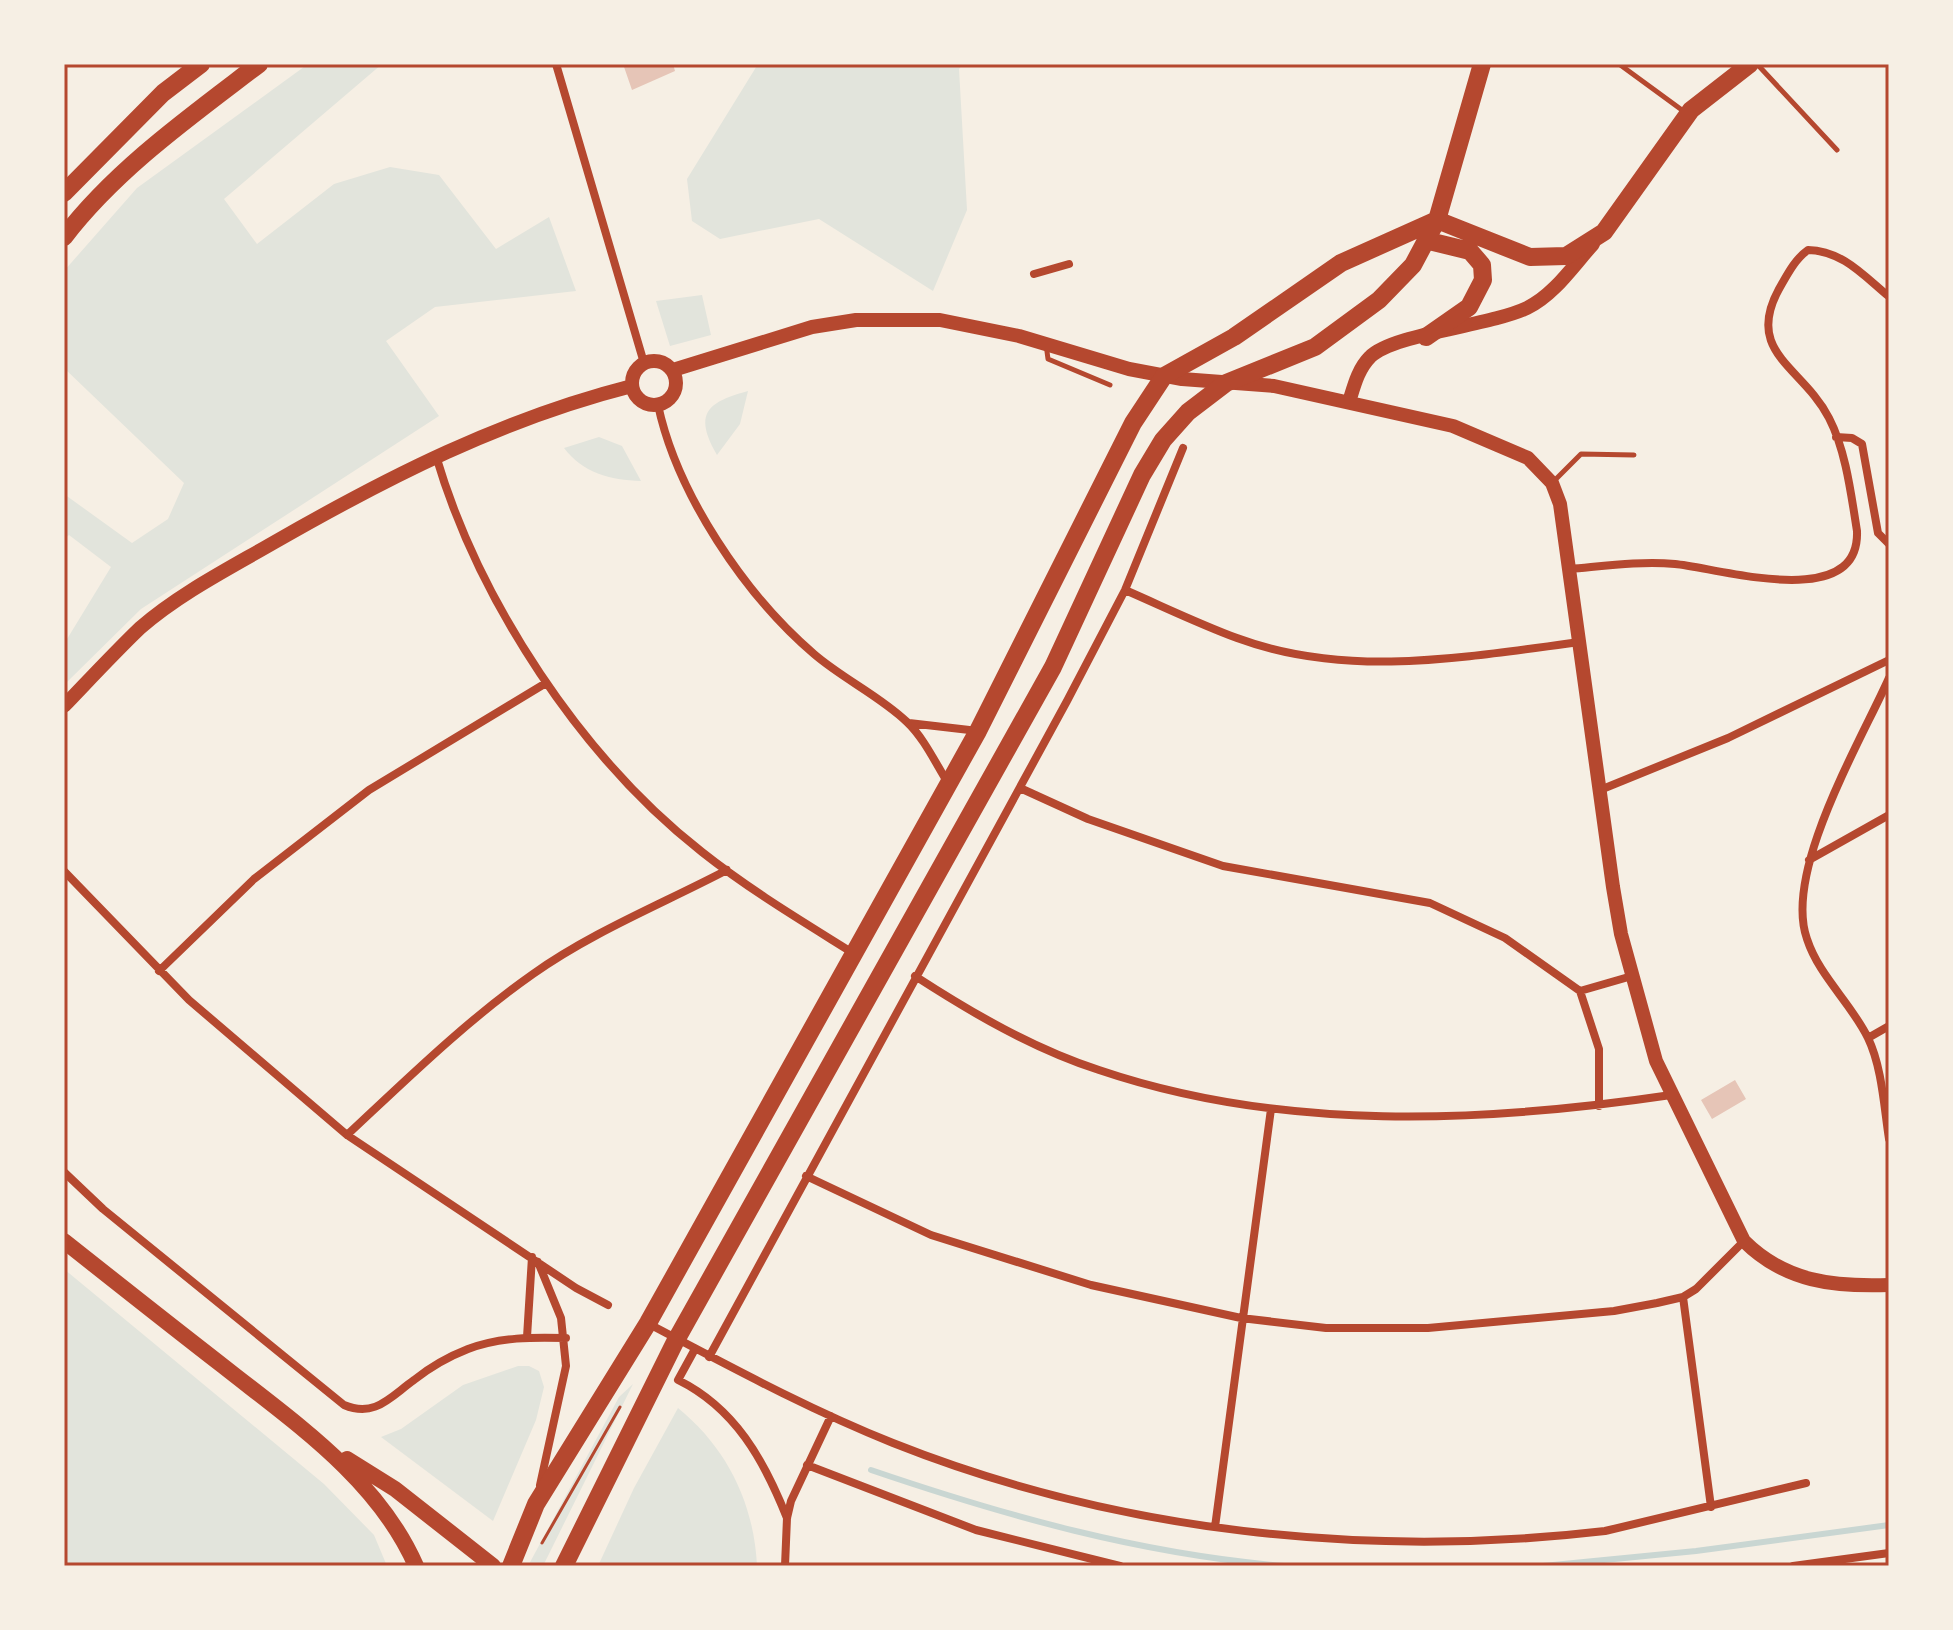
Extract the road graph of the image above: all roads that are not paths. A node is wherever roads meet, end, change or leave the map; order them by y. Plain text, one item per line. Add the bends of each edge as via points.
1 (201, 64) edge
2 (259, 64) edge
3 (556, 64) edge
4 (1482, 64) edge
5 (1619, 64) edge
6 (1750, 64) edge
7 (1757, 64) edge
8 (1688, 114) junction
9 (1837, 150) dead end
10 (64, 193) edge
11 (1437, 220) junction
12 (1604, 232) junction
13 (64, 237) edge
14 (1429, 241) junction
15 (1069, 264) dead end
16 (1034, 274) dead end
17 (1887, 295) dead end
18 (1426, 337) junction
19 (1046, 344) junction
20 (644, 363) junction
21 (1129, 369) junction
22 (673, 370) junction
23 (1164, 376) junction
24 (1226, 383) junction
25 (1110, 385) dead end
26 (632, 386) junction
27 (1149, 400) junction
28 (1349, 402) junction
29 (658, 405) junction
30 (1836, 437) junction
31 (1183, 448) dead end
32 (1634, 455) dead end
33 (436, 456) junction
34 (1552, 483) junction
35 (1889, 544) edge
36 (1570, 569) junction
37 (1125, 590) junction
38 (1580, 642) junction
39 (1889, 660) edge
40 (1889, 678) edge
41 (546, 683) junction
42 (64, 706) edge
43 (909, 723) junction
44 (978, 731) junction
45 (948, 784) junction
46 (1020, 788) junction
47 (1600, 790) junction
48 (1889, 815) edge
49 (1809, 860) junction
50 (727, 870) junction
51 (64, 871) edge
52 (854, 954) junction
53 (159, 971) junction
54 (915, 976) junction
55 (1632, 976) junction
56 (1580, 991) junction
57 (1889, 1026) edge
58 (1868, 1038) junction
59 (1671, 1095) junction
60 (1599, 1106) junction
61 (1271, 1109) junction
62 (347, 1135) junction
63 (1889, 1139) edge
64 (64, 1172) edge
65 (806, 1176) junction
66 (64, 1241) edge
67 (1744, 1241) junction
68 (535, 1260) junction
69 (1889, 1285) edge
70 (1683, 1297) junction
71 (608, 1305) dead end
72 (1241, 1318) junction
73 (648, 1323) junction
74 (527, 1337) junction
75 (566, 1338) junction
76 (677, 1339) junction
77 (695, 1349) junction
78 (709, 1357) junction
79 (831, 1416) junction
80 (314, 1440) junction
81 (807, 1465) junction
82 (1806, 1483) dead end
83 (536, 1504) junction
84 (1711, 1507) junction
85 (787, 1518) junction
86 (1215, 1527) junction
87 (1889, 1553) edge
88 (416, 1566) edge
89 (493, 1566) edge
90 (511, 1566) edge
91 (564, 1566) edge
92 (785, 1566) edge
93 (1120, 1566) edge
94 (1793, 1566) edge

1 - 10 main road via 163,93
2 - 13 main road via 129,169
3 - 20 street
4 - 11 main road
5 - 8 lane
6 - 8 main road
7 - 9 lane
8 - 12 main road
11 - 12 main road via 1540,259 1566,256
11 - 14 main road
11 - 23 main road via 1341,263 1234,337
12 - 18 street via 1547,295 1529,307
14 - 18 main road via 1470,251 1482,265 1483,280 1469,307
14 - 24 main road via 1397,282 1347,325 1301,354
15 - 16 street
17 - 30 street via 1841,257 1808,250 1771,304 1766,328 1774,351 1822,406
18 - 28 street via 1399,341 1370,356
19 - 21 street
19 - 22 street via 940,320 856,320 767,340
19 - 25 lane via 1048,359
20 - 22 street via 660,361
20 - 26 street via 633,375
21 - 23 street
21 - 27 street via 1144,381
22 - 29 street via 675,391
23 - 24 street
23 - 27 main road
24 - 28 street via 1274,386
24 - 76 main road via 1188,412 1142,475 1053,667
26 - 29 street via 638,399
26 - 33 street via 521,419
27 - 44 main road via 1079,526
28 - 34 street via 1453,426 1495,442 1528,458
29 - 43 street via 666,443 695,505 767,604 812,653
30 - 35 street via 1862,444 1878,533
30 - 36 street via 1858,545 1835,569 1785,582 1660,563
31 - 37 street
32 - 34 lane via 1581,454
33 - 41 street via 449,499 490,588
33 - 42 street via 357,495 179,600 141,627
34 - 36 street
36 - 38 street
37 - 38 street via 1238,638 1312,656 1408,663
37 - 46 street
38 - 47 street
39 - 47 street via 1728,738
40 - 49 street
41 - 50 street via 658,813
41 - 53 street via 369,790 254,879
43 - 44 street
43 - 45 street
44 - 45 main road
45 - 52 main road
46 - 54 street
46 - 56 street via 1088,819 1223,866 1430,903 1505,938
47 - 55 street
48 - 49 street
49 - 58 street via 1800,898 1807,942
50 - 52 street
50 - 62 street via 589,939 533,974 425,1062
51 - 53 street
52 - 73 main road
53 - 62 street
54 - 61 street via 978,1016 1096,1070
54 - 65 street
55 - 56 street
55 - 59 street
56 - 60 street via 1599,1049
57 - 58 street
58 - 63 street
59 - 60 street
59 - 67 street
60 - 61 street via 1426,1116
61 - 72 street
62 - 68 street
64 - 74 street via 321,1387 358,1410 388,1402 414,1379 465,1350
65 - 72 street via 931,1235 1091,1285
65 - 78 street
66 - 80 main road
67 - 69 street via 1795,1276
67 - 70 street
68 - 71 street
68 - 74 street
68 - 75 street
70 - 72 street via 1614,1311 1428,1328 1326,1328
70 - 84 street
72 - 86 street
73 - 76 street
73 - 83 main road
74 - 75 street
75 - 83 street via 560,1408
76 - 77 street
76 - 91 main road
77 - 78 street
77 - 85 street via 678,1380 715,1404 740,1429 762,1461
78 - 79 street
79 - 81 street
79 - 86 street via 985,1475 1115,1509
80 - 88 main road via 387,1514
80 - 89 main road via 395,1489
81 - 85 street
81 - 93 street via 976,1530
82 - 84 street
83 - 90 main road
84 - 86 street via 1605,1531 1512,1539 1337,1540
85 - 92 street
87 - 94 street

